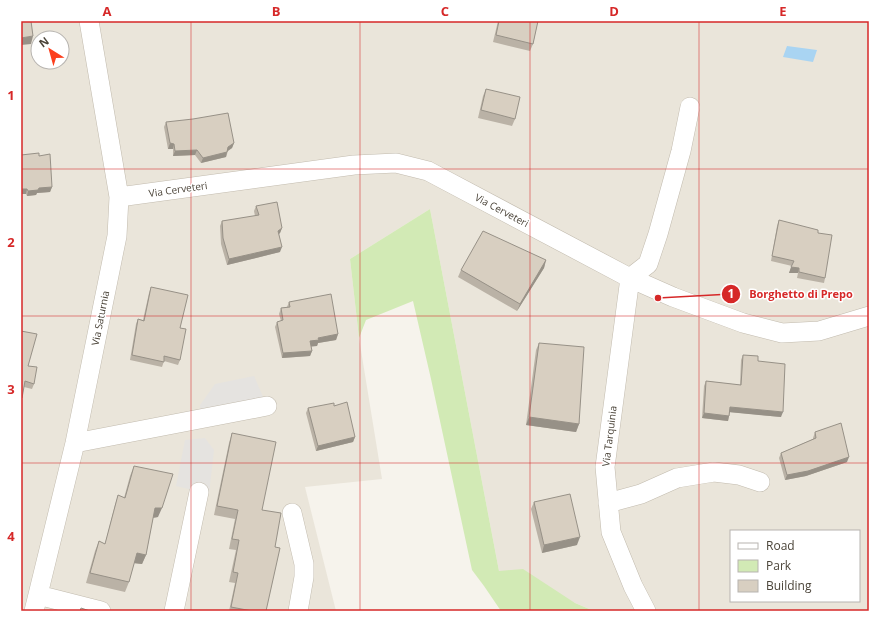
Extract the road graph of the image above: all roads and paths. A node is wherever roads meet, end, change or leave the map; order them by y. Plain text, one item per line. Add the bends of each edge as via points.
1 (89, 21) edge
2 (690, 107) dead end
3 (119, 197) junction
4 (630, 278) junction
5 (869, 302) edge
6 (863, 318) edge
7 (267, 406) dead end
8 (75, 443) junction
9 (760, 482) dead end
10 (199, 492) dead end
11 (608, 503) junction
12 (292, 513) dead end
13 (21, 606) edge
14 (34, 606) edge
15 (101, 611) edge
16 (174, 611) edge
17 (298, 611) edge
18 (646, 611) edge

1 - 3 street, Via Saturnia
2 - 4 street via 681,151 648,264
3 - 4 street, Via Cerveteri via 354,165 396,163 428,171
3 - 8 street, Via Saturnia via 117,236
4 - 6 street, Via Cerveteri via 736,320 782,333 819,331
4 - 11 street, Via Tarquinia via 605,467
5 - 6 street
7 - 8 street
8 - 14 street, Via Saturnia
9 - 11 street via 739,474 714,472 677,478 641,494
10 - 16 street
11 - 18 street, Via Tarquinia via 611,532
12 - 17 street via 304,564
13 - 14 street
14 - 15 street

